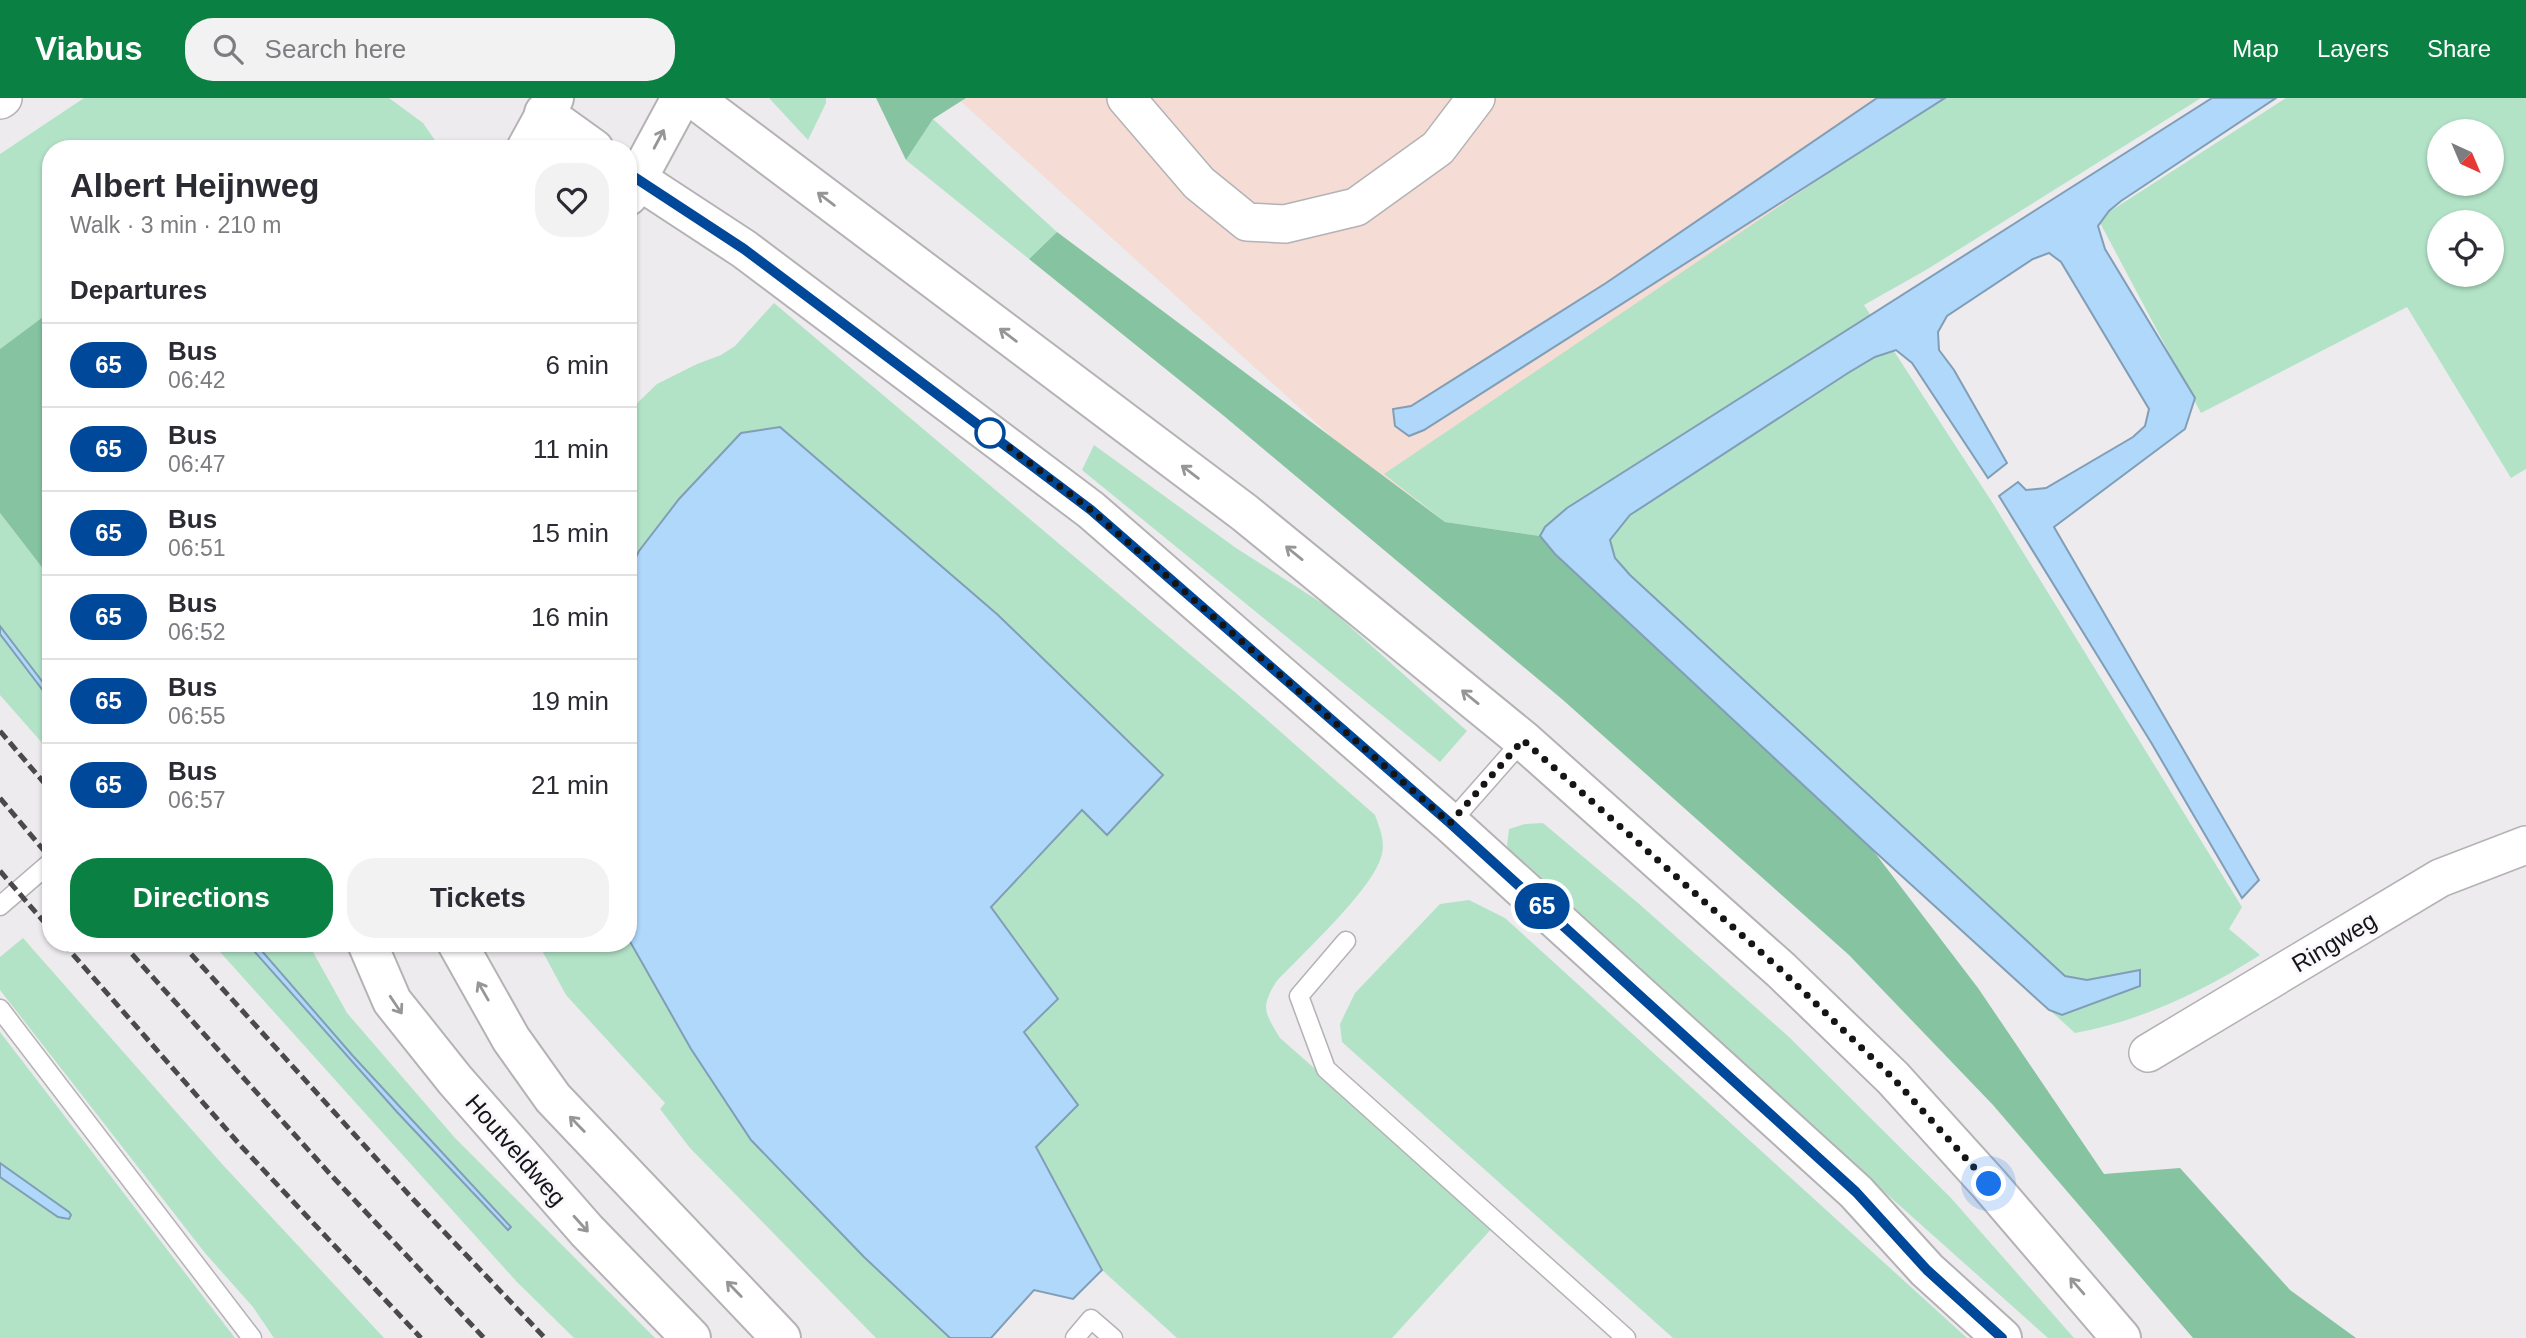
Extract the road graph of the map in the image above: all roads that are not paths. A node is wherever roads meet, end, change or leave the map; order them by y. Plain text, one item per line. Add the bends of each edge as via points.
1 (681, 98) edge
2 (693, 98) edge
3 (1126, 98) edge
4 (1476, 98) edge
5 (541, 103) edge
6 (529, 140) edge
7 (584, 140) edge
8 (637, 173) edge
9 (637, 187) edge
10 (1523, 740) junction
11 (1450, 823) junction
12 (2526, 845) edge
13 (42, 870) edge
14 (0, 906) edge
15 (1346, 941) dead end
16 (371, 952) edge
17 (462, 952) edge
18 (0, 1009) edge
19 (2148, 1053) dead end
20 (252, 1338) edge
21 (691, 1338) edge
22 (781, 1338) edge
23 (1075, 1338) edge
24 (1113, 1338) edge
25 (1626, 1338) edge
26 (2002, 1338) edge
27 (2121, 1338) edge

8 -> 1 main road
10 -> 2 main road via 1245,513
3 - 4 street via 1199,183 1247,222 1285,224 1356,207 1438,148
5 - 6 main road
5 - 7 main road
9 - 11 main road via 744,249 1082,503
10 - 11 lane
27 -> 10 main road via 1893,1078 1781,970
11 - 26 main road via 1856,1192 1927,1270
12 - 19 street, Ringweg via 2440,878
13 - 14 lane
15 - 25 lane via 1299,996 1326,1069
16 -> 21 main road, Houtveldweg via 392,1001 455,1080 587,1231
22 -> 17 main road via 553,1098 511,1039
18 - 20 lane
23 - 24 lane via 1091,1319

